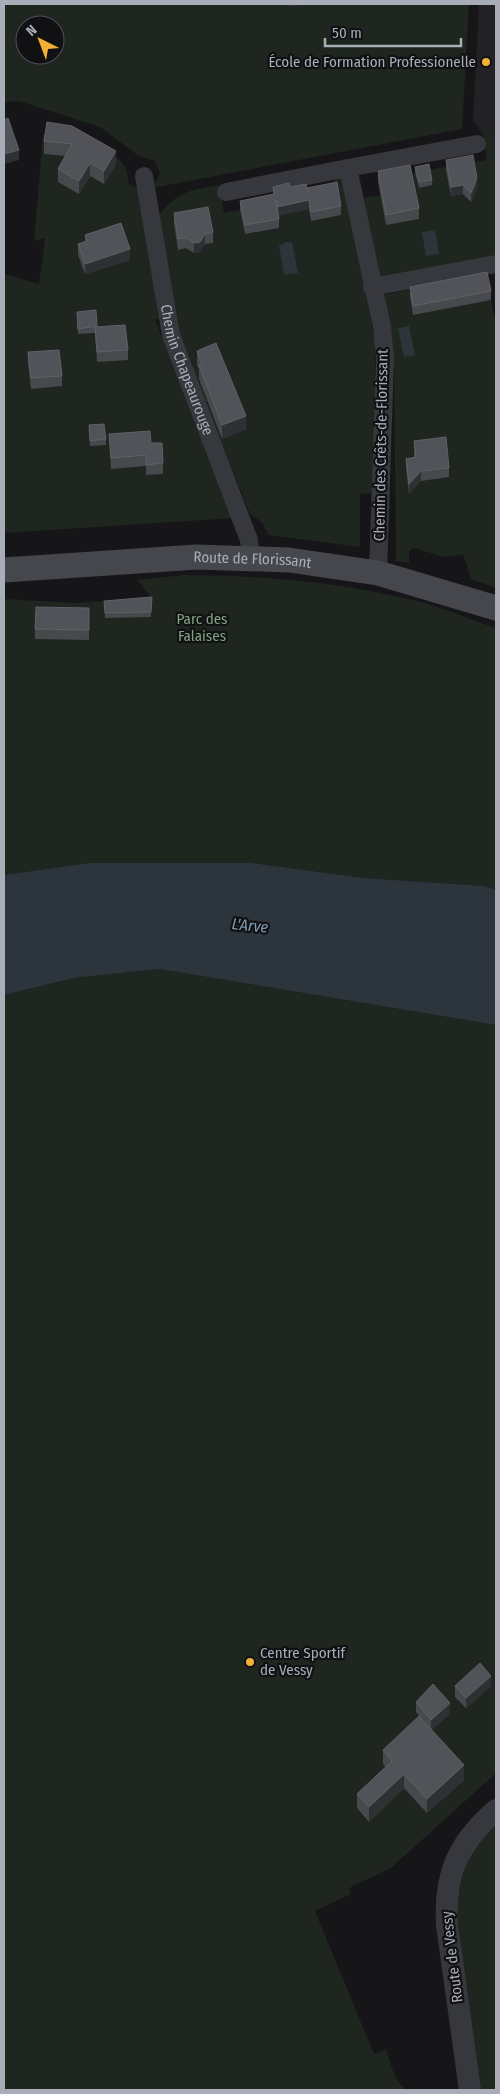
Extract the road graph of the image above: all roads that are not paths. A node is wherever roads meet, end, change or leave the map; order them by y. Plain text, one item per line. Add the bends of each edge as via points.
1 (477, 144) dead end
2 (348, 168) junction
3 (144, 176) dead end
4 (226, 192) dead end
5 (496, 264) edge
6 (372, 287) junction
7 (250, 557) junction
8 (4, 570) edge
9 (378, 573) junction
10 (496, 608) edge
11 (496, 1810) edge
12 (470, 2090) edge

1 - 2 street
2 - 4 street
2 - 6 street, Chemin des Crêts-de-Florissant
3 - 7 street, Chemin Chapeaurouge via 171,335 249,540
5 - 6 street
6 - 9 street, Chemin des Crêts-de-Florissant via 382,327 385,359
7 - 8 main road, Route de Florissant via 168,558
7 - 9 main road, Route de Florissant
9 - 10 main road, Route de Florissant
11 - 12 street, Route de Vessy via 464,1844 454,1863 446,1901

